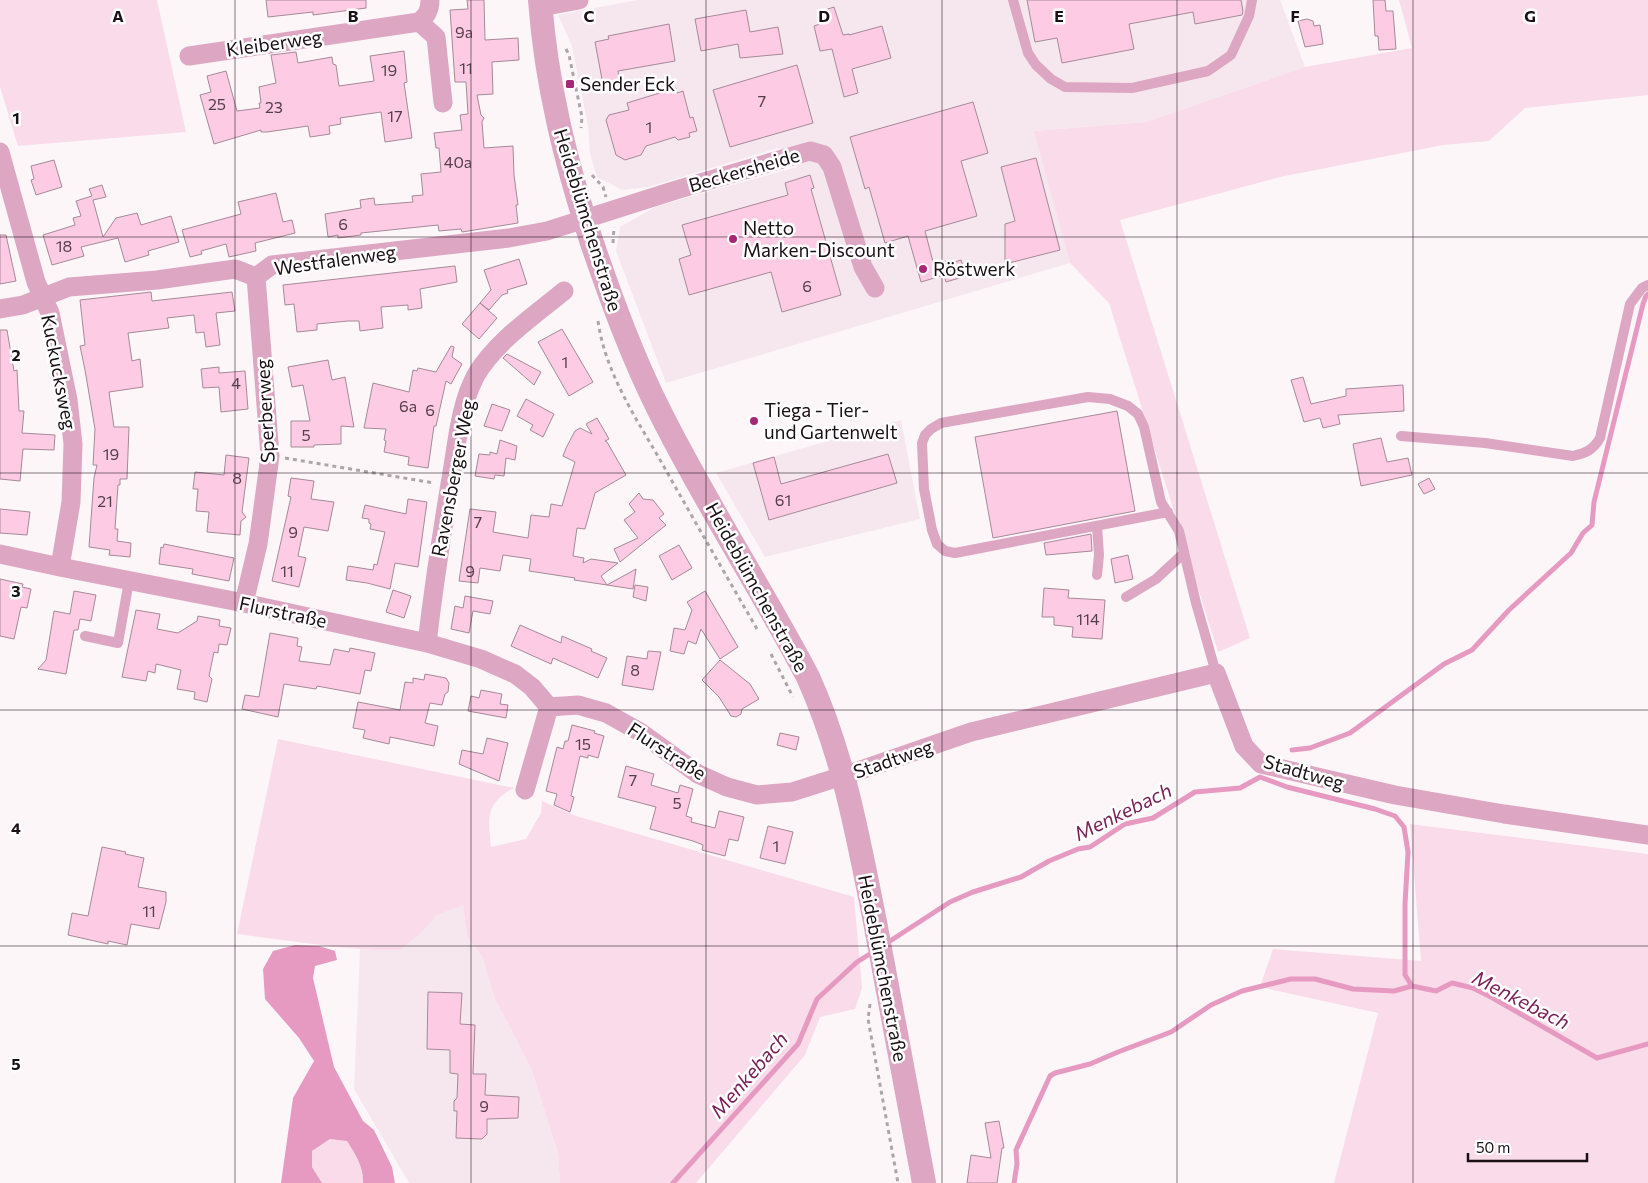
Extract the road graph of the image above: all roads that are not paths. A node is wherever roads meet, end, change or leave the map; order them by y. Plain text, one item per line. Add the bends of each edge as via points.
1 (430, 0) edge
2 (578, 0) edge
3 (1013, 0) edge
4 (1252, 0) edge
5 (541, 4) edge
6 (419, 22) junction
7 (189, 56) dead end
8 (443, 103) dead end
9 (0, 152) edge
10 (584, 219) junction
11 (256, 277) junction
12 (1648, 285) edge
13 (875, 288) dead end
14 (564, 291) dead end
15 (43, 297) junction
16 (0, 309) edge
17 (1401, 436) dead end
18 (1168, 512) junction
19 (1098, 526) junction
20 (1184, 553) junction
21 (0, 554) edge
22 (60, 568) junction
23 (1097, 575) dead end
24 (129, 581) junction
25 (1126, 597) dead end
26 (244, 603) junction
27 (85, 636) dead end
28 (426, 643) junction
29 (1216, 673) junction
30 (549, 707) junction
31 (844, 775) junction
32 (525, 790) dead end
33 (1648, 835) edge
34 (924, 1183) edge

1 - 6 street via 426,17
2 - 5 street, Heideblümchenstraße
3 - 4 lane via 1028,54 1051,79 1065,88 1132,88 1208,71 1231,55 1249,16
5 - 10 street, Heideblümchenstraße via 555,110
6 - 7 street, Kleiberweg
6 - 8 street via 436,37
9 - 15 street, Kuckucksweg
10 - 11 street, Westfalenweg via 509,238 272,265
10 - 13 street, Beckersheide via 810,151 824,155 832,167 863,267
10 - 31 street, Heideblümchenstraße via 616,312 660,413 808,677 824,712
11 - 15 street, Westfalenweg via 235,269 157,280 69,287
11 - 26 street, Sperberweg via 270,456 258,544
12 - 17 lane via 1630,304 1600,438 1594,448 1573,456
14 - 28 street, Ravensberger Weg via 492,354 477,374 464,402
15 - 16 street, Westfalenweg
15 - 22 street, Kuckucksweg via 50,313 68,400 73,444 71,502
18 - 19 lane
18 - 19 lane via 1161,502 1144,427 1138,414 1110,398 1088,396 977,416 942,423 925,435 922,443 924,489 932,530 937,544 945,551 955,553
18 - 20 lane via 1179,531
19 - 23 lane
20 - 25 lane via 1156,579
20 - 29 lane
21 - 22 street, Flurstraße
22 - 24 street, Flurstraße
24 - 26 street, Flurstraße
24 - 27 lane via 118,643
26 - 28 street, Flurstraße
28 - 30 street, Flurstraße via 481,659 515,674 532,687
29 - 31 street, Stadtweg via 971,732
29 - 33 street, Stadtweg via 1244,746 1260,764 1395,795
30 - 31 street, Flurstraße via 578,705 606,713 640,732 698,774 728,788 757,795 792,792
30 - 32 street
31 - 34 street, Heideblümchenstraße

